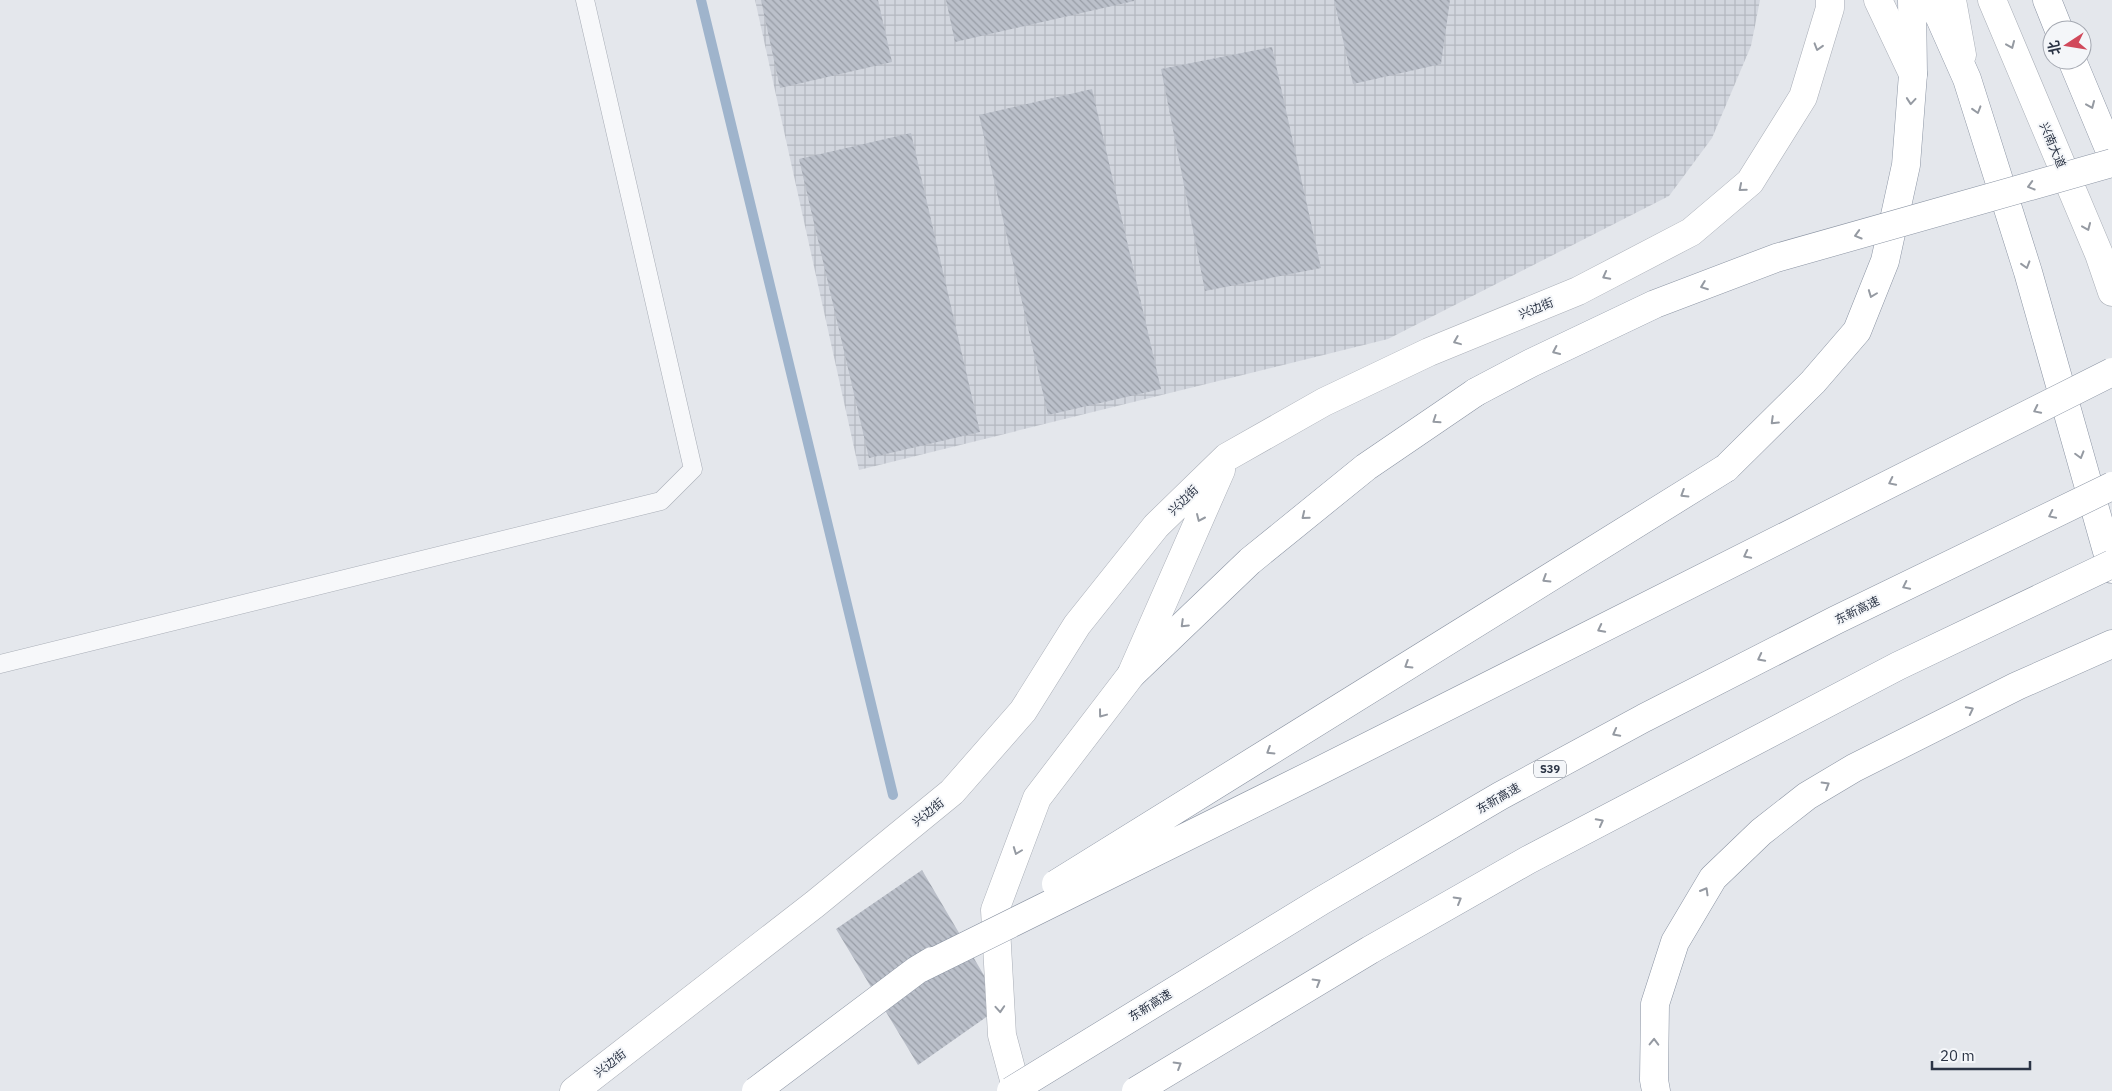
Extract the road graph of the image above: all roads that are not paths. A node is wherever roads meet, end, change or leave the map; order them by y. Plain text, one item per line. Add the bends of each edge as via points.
1 (585, 0) edge
2 (1830, 0) edge
3 (1878, 0) edge
4 (1912, 0) edge
5 (1932, 0) edge
6 (1952, 0) edge
7 (1992, 0) edge
8 (2047, 0) edge
9 (2055, 20) edge
10 (2076, 70) edge
11 (1913, 74) junction
12 (1967, 79) junction
13 (2112, 156) edge
14 (2112, 163) edge
15 (2112, 292) edge
16 (2112, 372) edge
17 (1227, 457) junction
18 (2112, 486) edge
19 (2112, 564) edge
20 (2112, 569) edge
21 (2112, 644) edge
22 (0, 664) edge
23 (1131, 675) junction
24 (917, 970) junction
25 (574, 1091) edge
26 (756, 1091) edge
27 (1011, 1091) edge
28 (1017, 1091) edge
29 (1136, 1091) edge
30 (1656, 1091) edge

1 - 22 lane via 693,470 661,501
2 -> 17 main road, 兴边街 via 1803,97 1750,182 1691,232 1578,291 1429,352 1324,402
3 - 11 main road
4 - 11 main road
5 - 12 main road
6 - 12 main road
7 -> 15 main road, 兴南大道
8 - 9 main road
10 -> 13 main road
11 -> 24 main road, bridge via 1906,165 1885,261 1858,331 1813,382 1726,468
12 -> 20 main road via 2028,272
14 -> 23 main road, bridge via 1776,258 1654,304 1531,363 1476,392 1366,467 1250,560
16 -> 24 main road, bridge
17 -> 23 main road
17 - 25 main road, 兴边街 via 1156,526 1077,625 1023,711 952,792 815,904
18 -> 27 main road, 东新高速 / S39, bridge via 1836,620 1500,796
29 -> 19 main road, bridge via 1370,950 1528,860 1898,666
30 -> 21 main road via 1655,1004 1675,942 1713,878 1776,820 1807,796 1854,768 2017,686
23 -> 28 main road via 1037,798 995,910 1002,1035
24 - 26 main road, bridge

